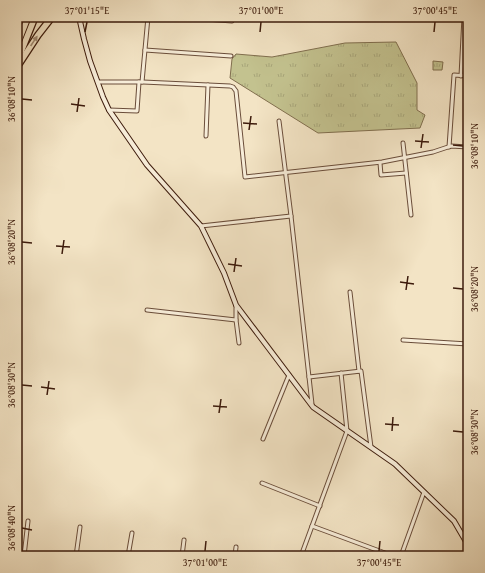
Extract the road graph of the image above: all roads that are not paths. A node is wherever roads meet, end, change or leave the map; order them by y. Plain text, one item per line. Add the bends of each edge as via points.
1 (18, 17) edge
2 (28, 17) edge
3 (35, 17) edge
4 (52, 17) edge
5 (79, 17) edge
6 (148, 17) edge
7 (179, 17) edge
8 (190, 17) edge
9 (464, 17) edge
10 (17, 20) edge
11 (232, 20) dead end
12 (17, 45) edge
13 (145, 50) junction
14 (231, 56) dead end
15 (17, 62) edge
16 (17, 67) edge
17 (461, 76) junction
18 (468, 76) edge
19 (98, 82) junction
20 (141, 82) junction
21 (208, 85) junction
22 (109, 110) junction
23 (279, 121) dead end
24 (206, 136) dead end
25 (403, 143) dead end
26 (449, 147) junction
27 (468, 147) edge
28 (404, 158) junction
29 (380, 163) junction
30 (286, 173) junction
31 (406, 173) junction
32 (411, 215) dead end
33 (291, 216) junction
34 (201, 226) junction
35 (350, 292) dead end
36 (236, 305) junction
37 (146, 310) dead end
38 (236, 320) junction
39 (403, 340) dead end
40 (239, 343) dead end
41 (468, 344) edge
42 (359, 371) junction
43 (341, 373) junction
44 (289, 375) junction
45 (309, 377) junction
46 (312, 404) junction
47 (347, 431) junction
48 (263, 439) dead end
49 (371, 448) junction
50 (262, 483) dead end
51 (424, 492) junction
52 (320, 506) junction
53 (28, 521) dead end
54 (312, 526) junction
55 (80, 527) dead end
56 (132, 533) dead end
57 (184, 540) dead end
58 (468, 545) edge
59 (236, 547) dead end
60 (24, 556) edge
61 (76, 556) edge
62 (128, 556) edge
63 (182, 556) edge
64 (235, 556) edge
65 (301, 556) edge
66 (393, 556) edge
67 (401, 556) edge

1 - 10 highway
2 - 12 highway
3 - 15 highway
16 -> 4 highway
5 - 19 street
6 - 13 street
7 - 8 street
8 - 11 street
9 - 17 street
13 - 14 street
13 - 20 street
17 - 18 street
17 - 26 street via 454,76
19 - 20 street
19 - 22 street
20 - 21 street
20 - 22 street via 137,111
21 - 24 street
21 - 30 street via 230,86 236,91 245,177
22 - 34 street via 147,165
23 - 30 street
25 - 28 street
26 - 27 street
26 - 28 street
28 - 29 street
28 - 31 street
29 - 30 street
29 - 31 street via 381,175
30 - 33 street
31 - 32 street
33 - 34 street
33 - 45 street
34 - 36 street
35 - 42 street
36 - 38 street
36 - 44 street
37 - 38 street
38 - 40 street
39 - 41 street
42 - 43 street
42 - 49 street
43 - 45 street
43 - 47 street
44 - 46 street
44 - 48 street
45 - 46 street
46 - 47 street
47 - 49 street
47 - 52 street
49 - 51 street via 395,464
50 - 52 street
51 - 58 street via 454,521
51 - 67 street
52 - 54 street
53 - 60 street
54 - 65 street
54 - 66 street
55 - 61 street
56 - 62 street
57 - 63 street
59 - 64 street

